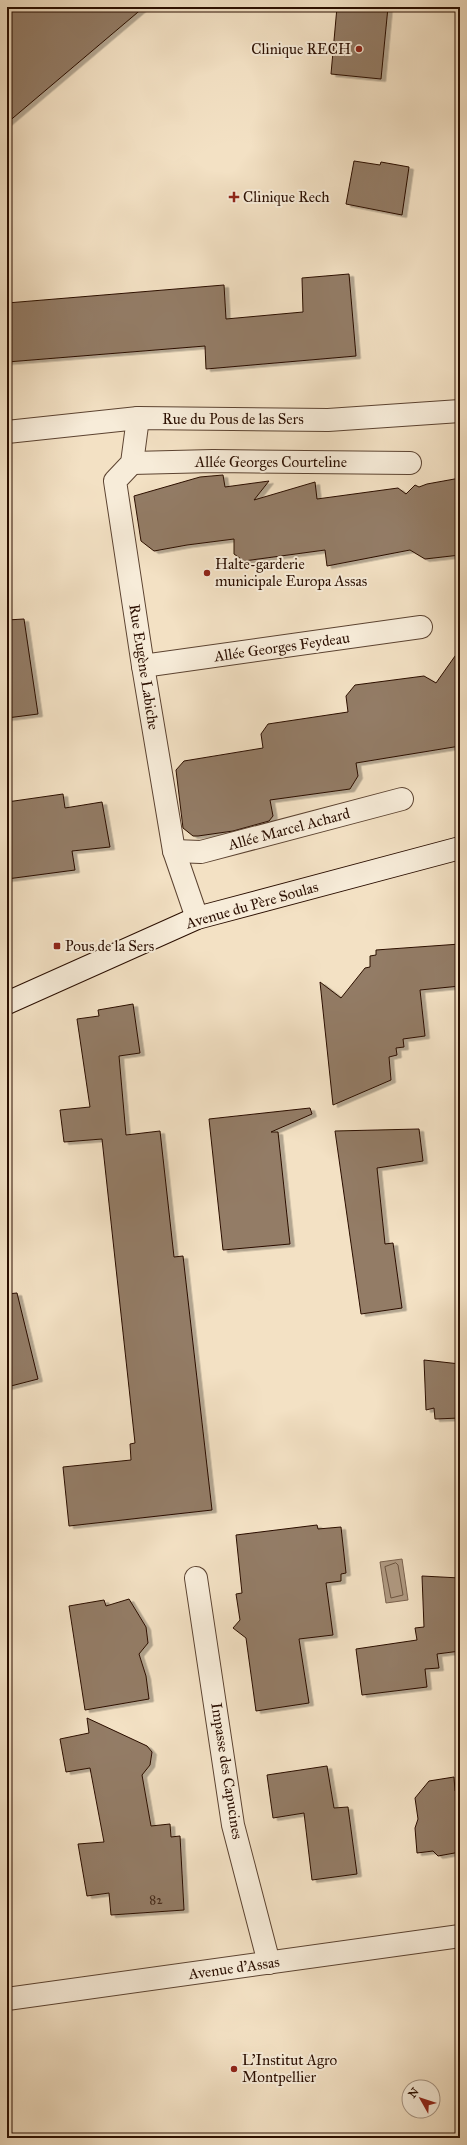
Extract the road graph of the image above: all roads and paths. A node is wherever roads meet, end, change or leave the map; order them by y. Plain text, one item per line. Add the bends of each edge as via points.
1 (460, 411) edge
2 (138, 418) junction
3 (7, 432) edge
4 (132, 463) junction
5 (410, 463) dead end
6 (421, 627) dead end
7 (143, 666) junction
8 (402, 799) dead end
9 (460, 848) edge
10 (174, 850) junction
11 (196, 918) junction
12 (7, 1003) edge
13 (196, 1578) dead end
14 (460, 1936) edge
15 (269, 1963) junction
16 (7, 1999) edge

1 - 2 street, Rue du Pous de las Sers via 328,420
2 - 3 street, Rue du Pous de las Sers
2 - 4 street
4 - 5 street, Allée Georges Courteline via 213,460
4 - 7 street, Rue Eugène Labiche via 115,481
6 - 7 street, Allée Georges Feydeau
7 - 10 street, Rue Eugène Labiche
8 - 10 street, Allée Marcel Achard via 201,852
9 - 11 street, Avenue du Père Soulas
10 - 11 street, Rue Eugène Labiche
11 - 12 street, Avenue du Père Soulas
13 - 15 street, Impasse des Capucines via 233,1825
14 - 15 street, Avenue d'Assas
15 - 16 street, Avenue d'Assas

